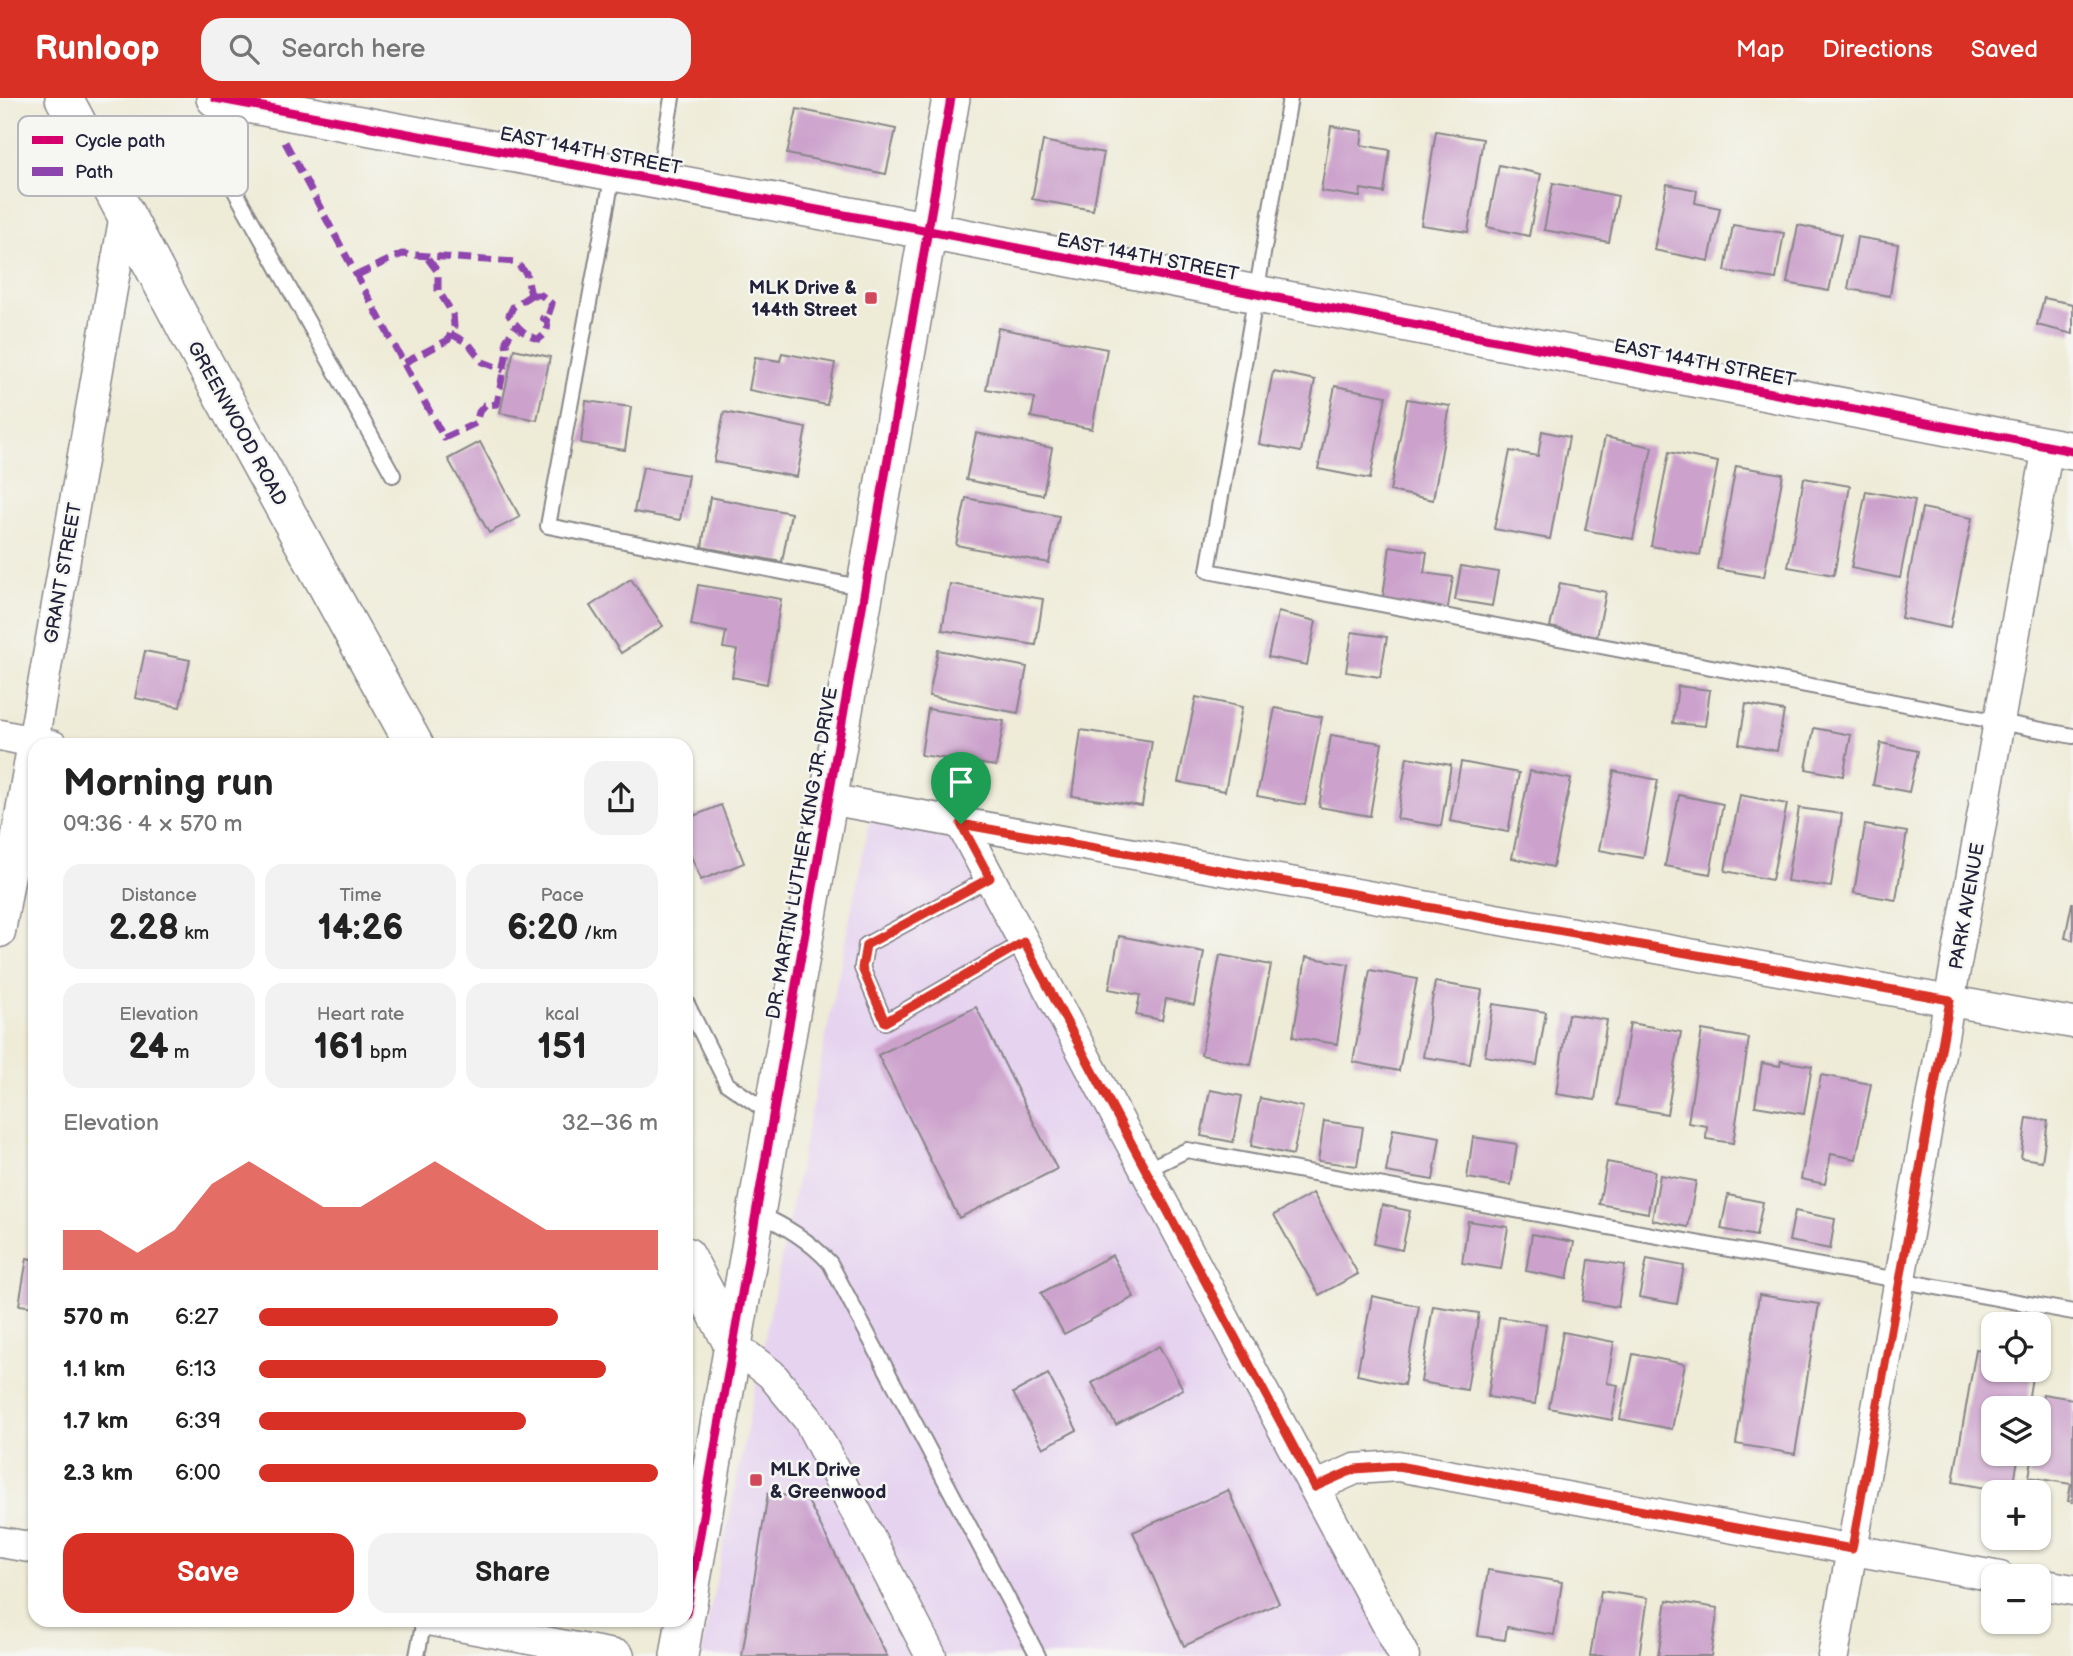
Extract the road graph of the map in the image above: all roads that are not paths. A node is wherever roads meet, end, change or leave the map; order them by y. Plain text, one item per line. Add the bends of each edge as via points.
1 (64, 98) edge
2 (215, 98) edge
3 (672, 98) edge
4 (951, 98) edge
5 (1290, 98) edge
6 (73, 116) edge
7 (213, 116) edge
8 (614, 172) junction
9 (658, 180) junction
10 (116, 196) edge
11 (238, 196) edge
12 (125, 214) junction
13 (928, 231) junction
14 (1256, 294) junction
15 (2060, 449) edge
16 (393, 475) dead end
17 (865, 588) junction
18 (1998, 724) junction
19 (0, 735) edge
20 (2073, 737) edge
21 (44, 738) edge
22 (411, 738) edge
23 (28, 740) edge
24 (828, 799) junction
25 (28, 809) edge
26 (961, 824) junction
27 (990, 878) junction
28 (0, 932) edge
29 (1024, 942) junction
30 (1950, 1000) junction
31 (693, 1016) edge
32 (2073, 1023) edge
33 (773, 1116) junction
34 (1146, 1170) junction
35 (756, 1213) junction
36 (693, 1269) edge
37 (1900, 1280) junction
38 (2073, 1312) edge
39 (733, 1345) junction
40 (1315, 1487) junction
41 (0, 1542) edge
42 (28, 1547) edge
43 (1852, 1549) junction
44 (1981, 1573) edge
45 (693, 1574) edge
46 (2051, 1586) edge
47 (2073, 1590) edge
48 (424, 1627) edge
49 (464, 1627) edge
50 (684, 1627) edge
51 (418, 1656) edge
52 (619, 1656) edge
53 (679, 1656) edge
54 (932, 1656) edge
55 (1038, 1656) edge
56 (1404, 1656) edge
57 (1833, 1656) edge

1 - 6 street, GREENWOOD ROAD
2 - 7 lane
2 - 8 street, EAST 144TH STREET
3 - 9 lane
4 - 13 street, DR. MARTIN LUTHER KING JR. DRIVE
5 - 14 lane
8 - 9 street, EAST 144TH STREET
8 - 17 lane via 548,526
9 - 13 street, EAST 144TH STREET
10 - 12 street, GREENWOOD ROAD
11 - 16 lane
12 - 21 street, GRANT STREET
12 - 22 street, GREENWOOD ROAD
13 - 14 street, EAST 144TH STREET
13 - 17 street, DR. MARTIN LUTHER KING JR. DRIVE
14 - 15 street, EAST 144TH STREET
14 - 18 lane via 1208,571
15 - 18 street, PARK AVENUE
17 - 24 street, DR. MARTIN LUTHER KING JR. DRIVE
18 - 20 lane
18 - 30 street, PARK AVENUE
19 - 23 street
24 - 26 street
24 - 33 street, DR. MARTIN LUTHER KING JR. DRIVE
25 - 28 street, GRANT STREET
26 - 27 street
26 - 30 street
27 - 29 street
27 - 29 lane via 866,945 862,968 885,1022
29 - 34 street
30 - 32 street
30 - 37 street, PARK AVENUE
31 - 33 lane via 727,1084
33 - 35 street, DR. MARTIN LUTHER KING JR. DRIVE
34 - 37 lane via 1187,1150
34 - 40 street
35 - 39 street, DR. MARTIN LUTHER KING JR. DRIVE
35 - 55 lane via 783,1225 830,1263
36 - 39 street
37 - 38 lane
37 - 43 street, PARK AVENUE
39 - 45 street, DR. MARTIN LUTHER KING JR. DRIVE
39 - 54 street via 771,1374 808,1419
40 - 43 street via 1355,1469 1398,1466
40 - 56 street
41 - 42 street
43 - 44 street
43 - 57 street, PARK AVENUE
46 - 47 street
48 - 51 lane
49 - 52 street
50 - 53 street

